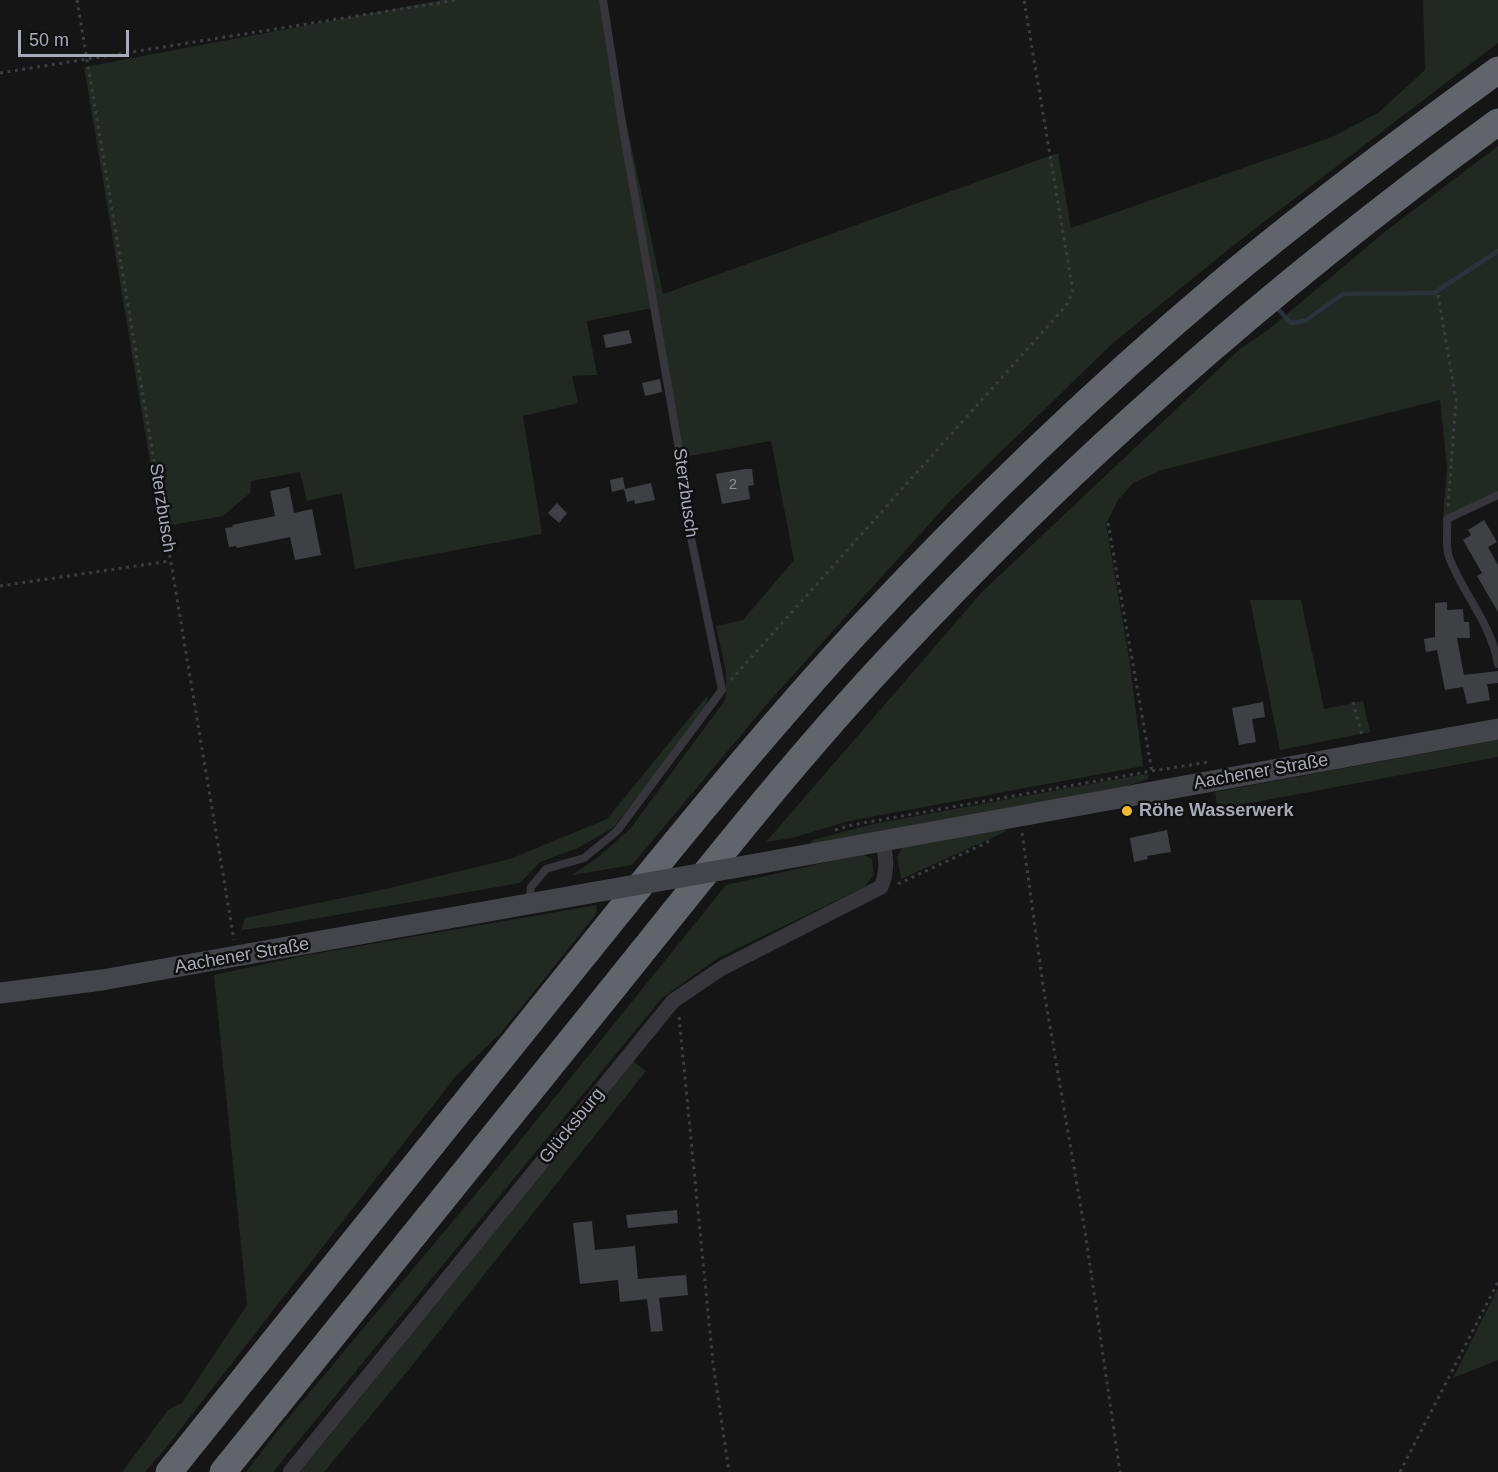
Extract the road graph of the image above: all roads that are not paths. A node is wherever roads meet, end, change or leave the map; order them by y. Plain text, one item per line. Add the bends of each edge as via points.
1 (603, 0) edge
2 (1498, 70) edge
3 (1498, 122) edge
4 (1498, 495) edge
5 (1497, 648) edge
6 (1498, 664) edge
7 (1498, 729) edge
8 (883, 841) junction
9 (528, 904) junction
10 (0, 993) edge
11 (169, 1472) edge
12 (223, 1472) edge
13 (290, 1472) edge

1 - 9 lane, Sterzbusch via 681,461 684,503 722,690 617,831 584,858 546,869 531,887
2 - 11 highway via 1300,219 1125,368 941,544 852,637 656,865
3 - 12 highway via 1333,247 1158,394 1063,483 887,661 688,894
4 - 5 lane via 1447,519 1449,557
5 - 6 lane
7 - 8 main road, Aachener Straße
8 - 9 main road, Aachener Straße, bridge
8 - 13 street, Glücksburg via 886,875 881,887 722,968 673,1001
9 - 10 main road, Aachener Straße via 102,980

